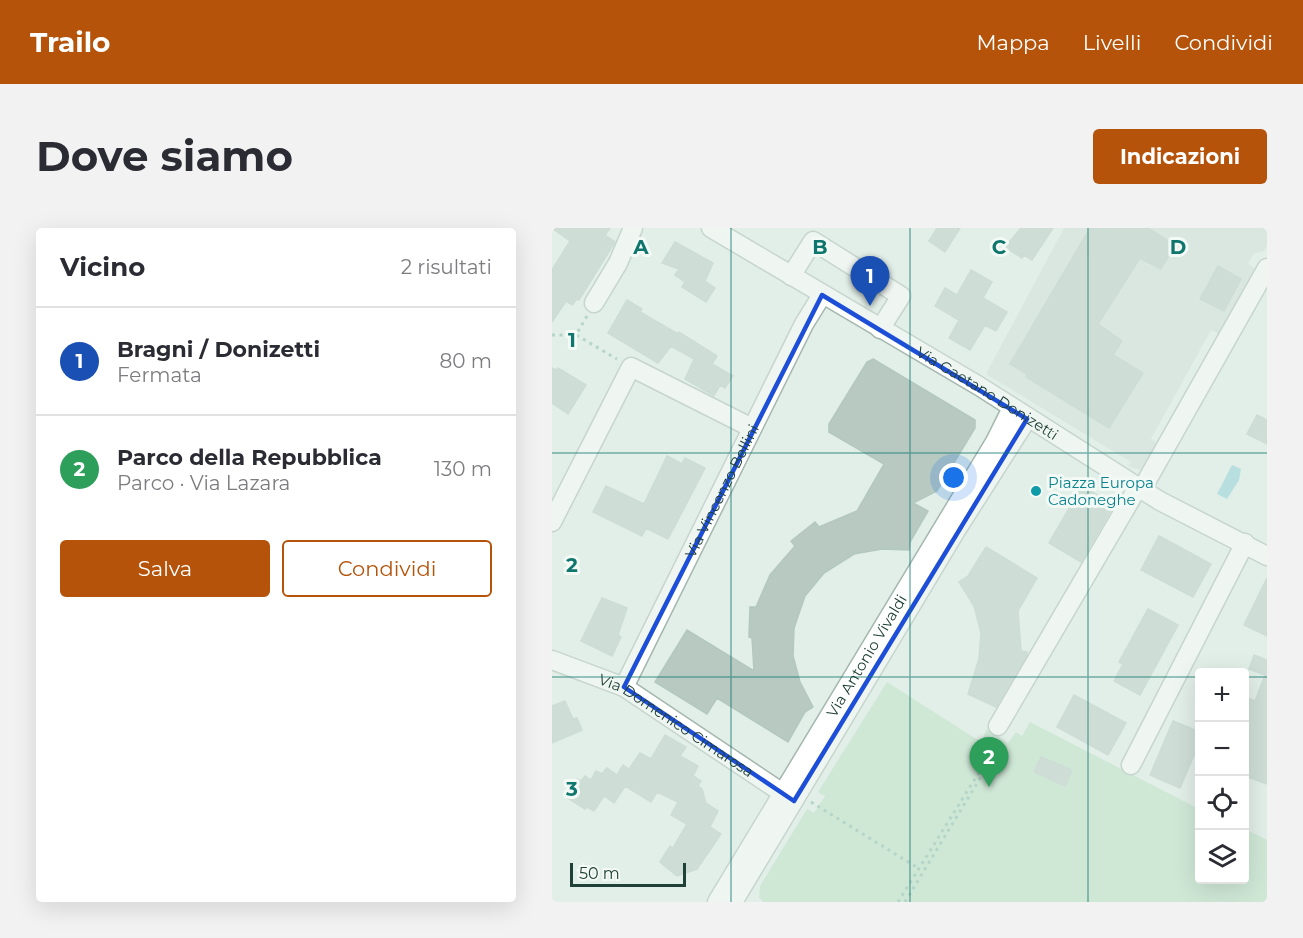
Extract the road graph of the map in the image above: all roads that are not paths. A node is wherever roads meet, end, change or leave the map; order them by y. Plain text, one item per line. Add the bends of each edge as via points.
1 (633, 228) edge
2 (711, 228) edge
3 (1267, 268) edge
4 (790, 276) junction
5 (822, 296) junction
6 (594, 303) road end
7 (880, 329) junction
8 (1012, 408) junction
9 (1027, 419) junction
10 (752, 428) junction
11 (1140, 488) junction
12 (552, 522) edge
13 (1245, 543) junction
14 (1267, 556) edge
15 (555, 664) edge
16 (624, 687) junction
17 (998, 726) dead end
18 (1131, 765) dead end
19 (795, 797) junction
20 (723, 901) edge

1 - 6 street
2 - 4 street, Via Gaetano Donizetti
3 - 11 street
4 - 5 street, Via Gaetano Donizetti
4 - 7 street via 813,241 901,296
5 - 7 street, Via Gaetano Donizetti
5 - 10 street, Via Vincenzo Bellini
7 - 8 street, Via Gaetano Donizetti
8 - 9 street, Via Gaetano Donizetti
8 - 19 street, Via Antonio Vivaldi
9 - 11 street, Via Gaetano Donizetti
9 - 19 street, Via Antonio Vivaldi
10 - 12 street via 631,367
10 - 16 street, Via Vincenzo Bellini
11 - 13 street, Via Gaetano Donizetti
11 - 17 street
13 - 14 street, Via Gaetano Donizetti
13 - 18 street
15 - 16 street, Via Domenico Cimarosa
16 - 19 street, Via Domenico Cimarosa
19 - 20 street, Via Antonio Vivaldi

